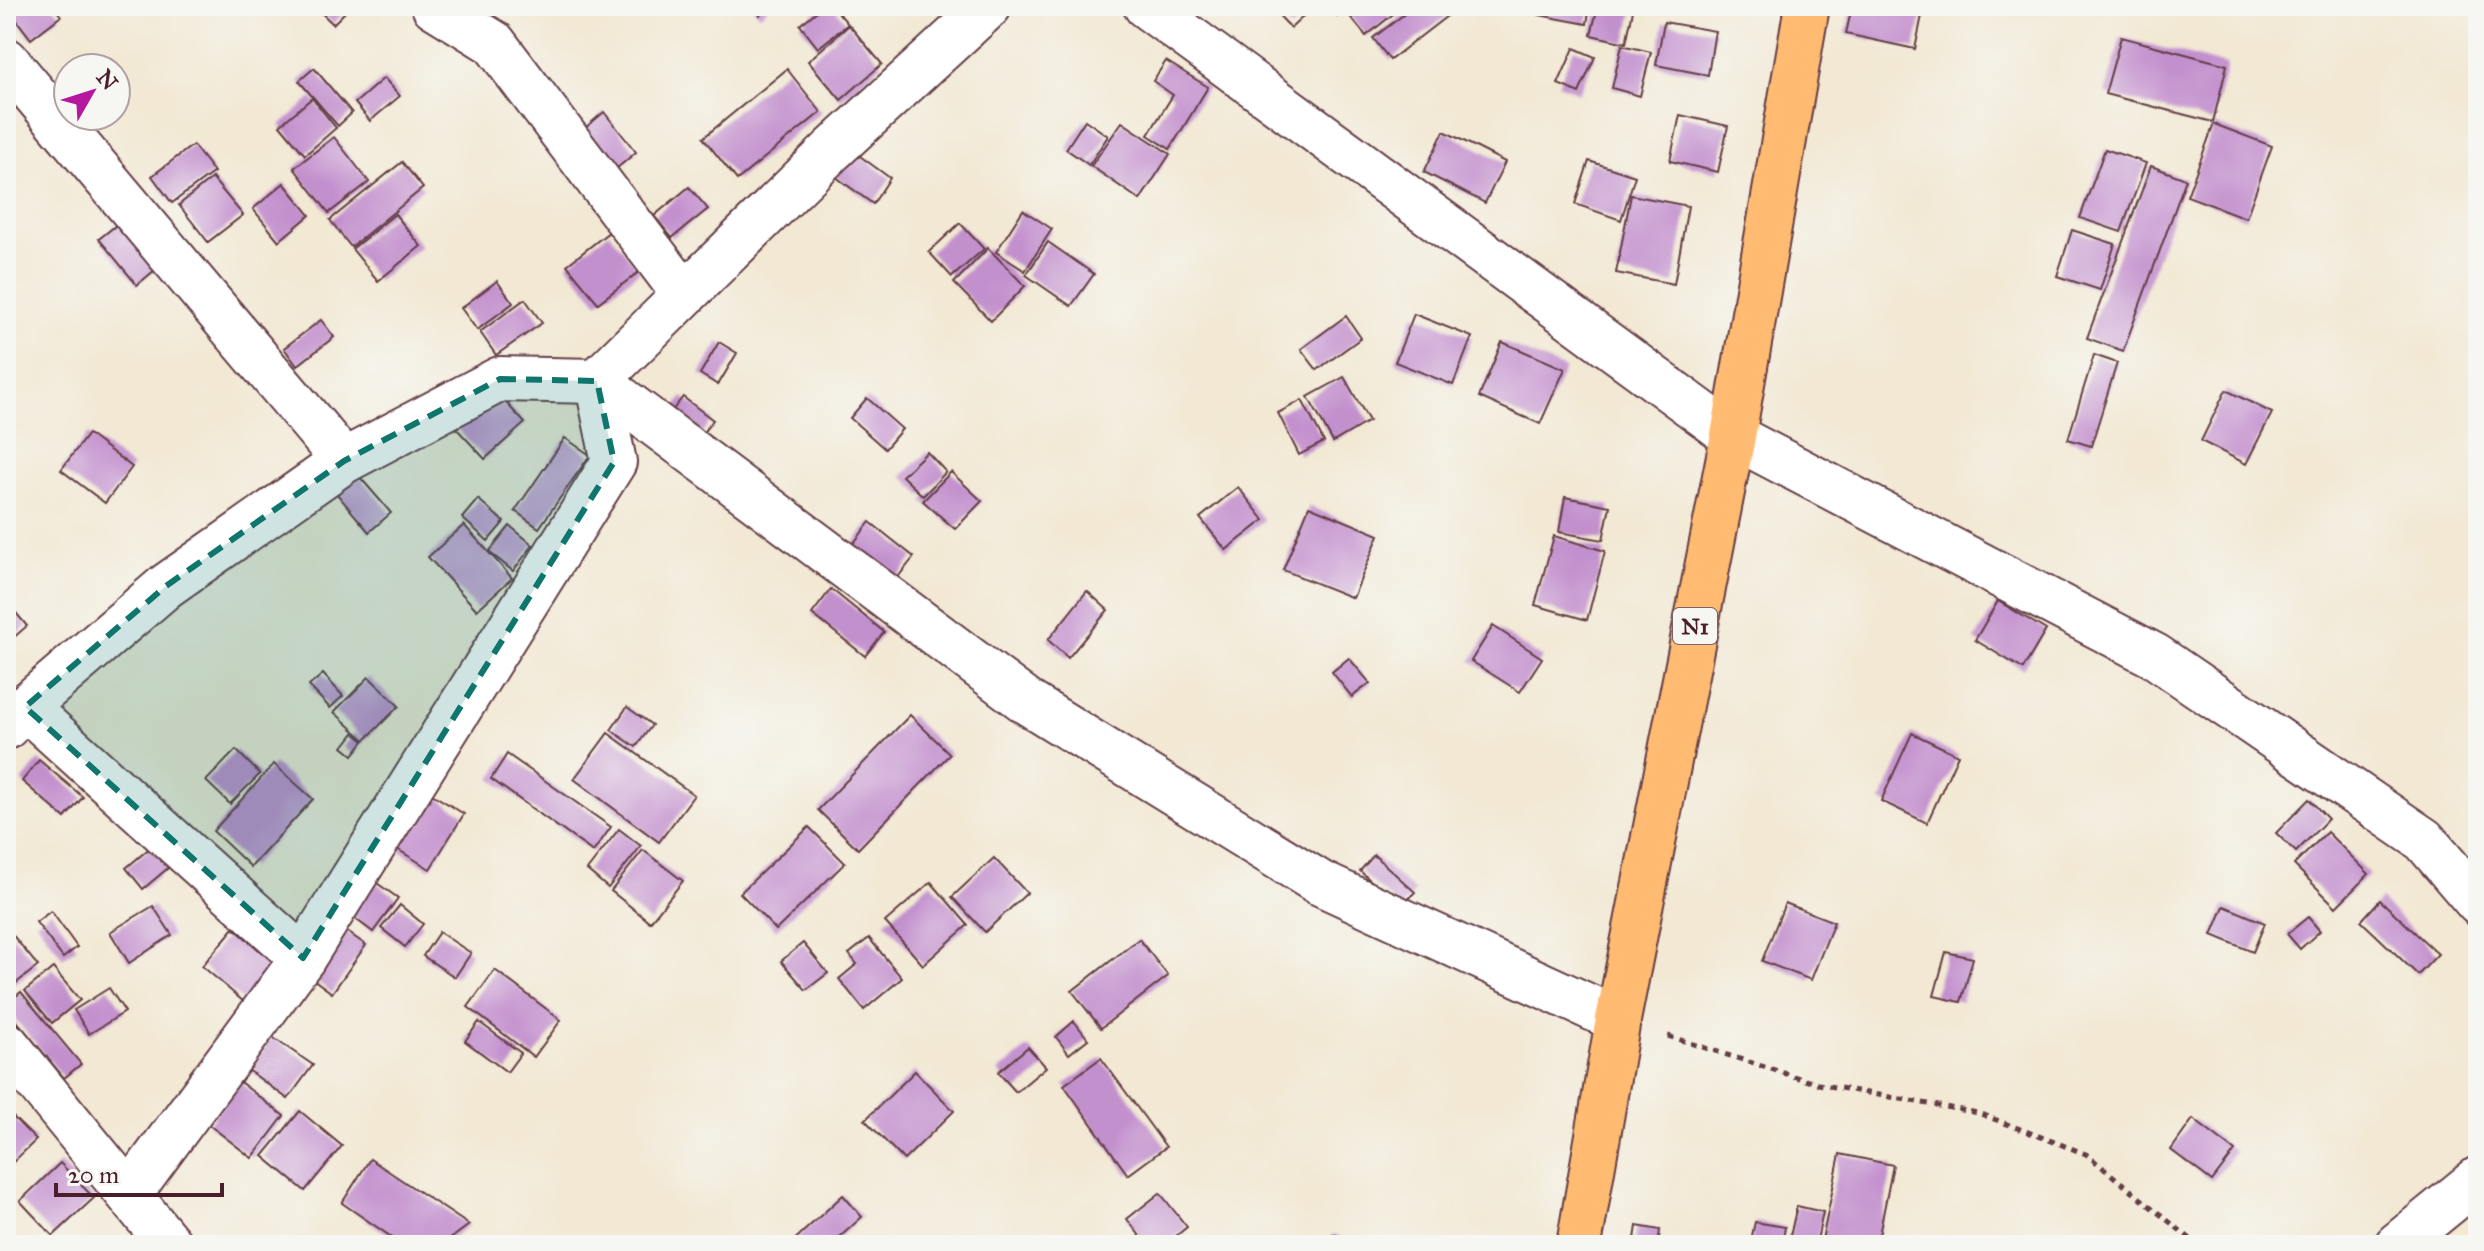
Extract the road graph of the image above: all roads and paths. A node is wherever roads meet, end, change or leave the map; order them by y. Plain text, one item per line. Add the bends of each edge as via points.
1 (434, 6) edge
2 (989, 6) edge
3 (1146, 6) edge
4 (1807, 6) edge
5 (6, 60) edge
6 (684, 294) junction
7 (597, 381) junction
8 (1733, 436) junction
9 (344, 461) junction
10 (16, 717) edge
11 (2478, 903) edge
12 (303, 958) junction
13 (1618, 1020) junction
14 (6, 1044) edge
15 (2478, 1179) edge
16 (130, 1193) junction
17 (170, 1245) edge
18 (1579, 1245) edge
19 (2198, 1245) edge
20 (2397, 1245) edge

1 - 6 street via 494,43
2 - 6 street
3 - 8 street
4 - 8 main road, N1
5 - 9 street
6 - 7 street
7 - 9 street via 500,379
7 - 12 street via 614,462
7 - 13 street via 1027,702 1320,883
8 - 11 street via 2155,656 2424,840
8 - 13 main road, N1
9 - 10 street via 166,586
10 - 12 street
12 - 16 street
13 - 18 main road, N1
13 - 19 path via 1818,1084 1978,1113 2086,1154
14 - 16 street
15 - 20 street
16 - 17 street

